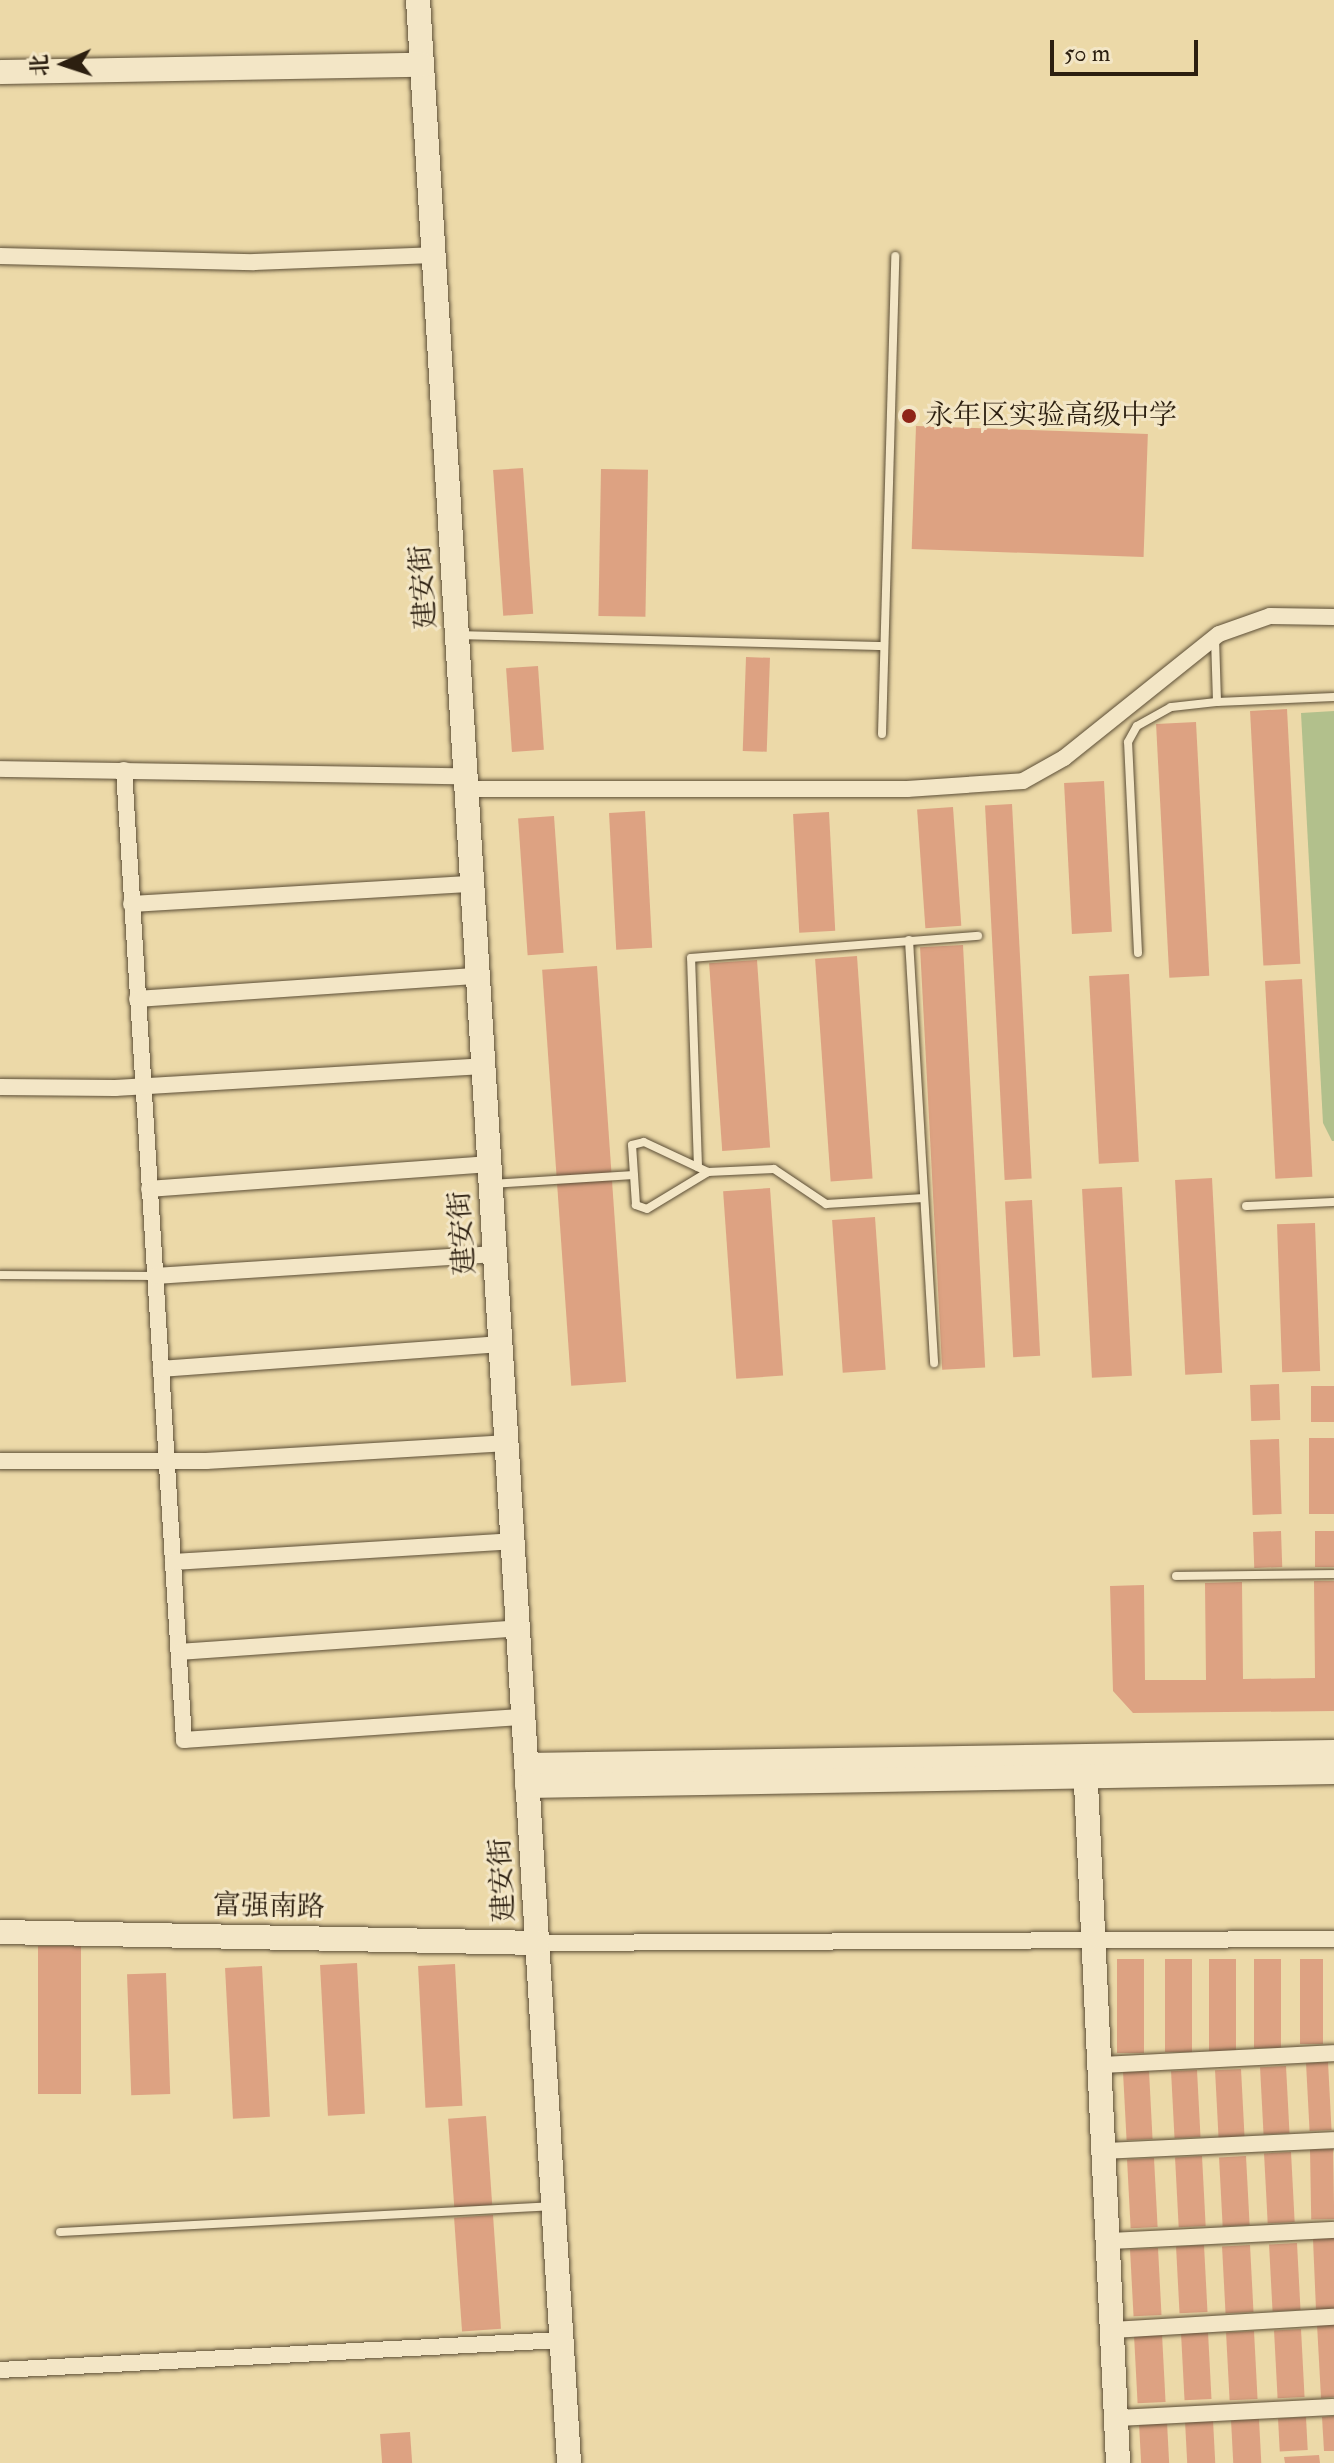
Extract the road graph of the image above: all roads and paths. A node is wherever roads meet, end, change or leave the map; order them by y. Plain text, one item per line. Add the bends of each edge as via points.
1 (418, 0) edge
2 (422, 65) junction
3 (0, 72) edge
4 (433, 255) junction
5 (0, 256) edge
6 (895, 256) dead end
7 (1334, 617) edge
8 (457, 634) junction
9 (1215, 637) junction
10 (884, 646) junction
11 (1334, 697) edge
12 (1217, 702) junction
13 (882, 734) dead end
14 (0, 769) edge
15 (124, 770) junction
16 (466, 782) junction
17 (472, 884) junction
18 (131, 904) junction
19 (978, 936) dead end
20 (909, 940) junction
21 (1138, 953) dead end
22 (477, 976) junction
23 (137, 999) junction
24 (483, 1066) junction
25 (142, 1086) junction
26 (0, 1087) edge
27 (698, 1167) junction
28 (708, 1172) junction
29 (490, 1174) junction
30 (634, 1175) junction
31 (149, 1189) junction
32 (924, 1198) junction
33 (1334, 1202) edge
34 (1246, 1206) dead end
35 (495, 1254) junction
36 (0, 1275) edge
37 (155, 1276) junction
38 (500, 1344) junction
39 (934, 1363) dead end
40 (161, 1369) junction
41 (506, 1443) junction
42 (0, 1461) edge
43 (167, 1462) junction
44 (512, 1541) junction
45 (173, 1562) junction
46 (1334, 1574) edge
47 (1176, 1576) dead end
48 (518, 1628) junction
49 (179, 1652) junction
50 (523, 1717) junction
51 (1334, 1752) edge
52 (1086, 1766) junction
53 (1334, 1772) edge
54 (527, 1776) junction
55 (0, 1932) edge
56 (1094, 1936) junction
57 (1334, 1939) edge
58 (537, 1943) junction
59 (1334, 2053) edge
60 (1100, 2065) junction
61 (1334, 2140) edge
62 (1104, 2151) junction
63 (553, 2205) junction
64 (1334, 2230) edge
65 (60, 2232) dead end
66 (1108, 2241) junction
67 (1334, 2317) edge
68 (1112, 2330) junction
69 (561, 2340) junction
70 (0, 2370) edge
71 (1334, 2407) edge
72 (1116, 2418) junction
73 (569, 2463) edge
74 (1118, 2463) edge

1 - 2 street, 建安街
2 - 3 street
2 - 4 street, 建安街
4 - 5 street via 254,262
4 - 8 street, 建安街
6 - 10 lane
7 - 9 street via 1270,616
8 - 10 lane
8 - 16 street, 建安街
9 - 12 lane
9 - 16 street via 1064,758 1023,781 907,789
10 - 13 lane
11 - 12 lane
12 - 21 lane via 1171,707 1137,726 1128,742
14 - 15 street
15 - 16 street
15 - 18 street
16 - 17 street, 建安街
17 - 18 street
17 - 22 street, 建安街
18 - 23 street
19 - 20 lane
20 - 27 lane via 691,958
20 - 32 lane
22 - 23 street
22 - 24 street, 建安街
23 - 25 street
24 - 25 street
24 - 29 street, 建安街
25 - 26 street
25 - 31 street
27 - 28 lane
27 - 30 lane via 644,1142 632,1145
28 - 30 lane via 647,1209 636,1205
28 - 32 lane via 774,1169 826,1204
29 - 30 lane
29 - 31 street
29 - 35 street, 建安街
31 - 37 street
32 - 39 lane
33 - 34 lane
35 - 37 street
35 - 38 street, 建安街
36 - 37 lane
37 - 40 street
38 - 40 street
38 - 41 street, 建安街
40 - 43 street
41 - 43 street
41 - 44 street, 建安街
42 - 43 street
43 - 45 street
44 - 45 street
44 - 48 street, 建安街
45 - 49 street
46 - 47 lane
48 - 49 street
48 - 50 street, 建安街
49 - 50 street via 184,1740
50 - 54 street, 建安街
51 - 52 street
52 - 53 street
52 - 54 street
52 - 56 street
54 - 58 street, 建安街
55 - 58 street, 富强南路
56 - 57 street
56 - 58 street
56 - 60 street
58 - 63 street, 建安街
59 - 60 street
60 - 62 street
61 - 62 street
62 - 66 street
63 - 65 lane
63 - 69 street, 建安街
64 - 66 street
66 - 68 street
67 - 68 street
68 - 72 street
69 - 70 street
69 - 73 street, 建安街
71 - 72 street
72 - 74 street

